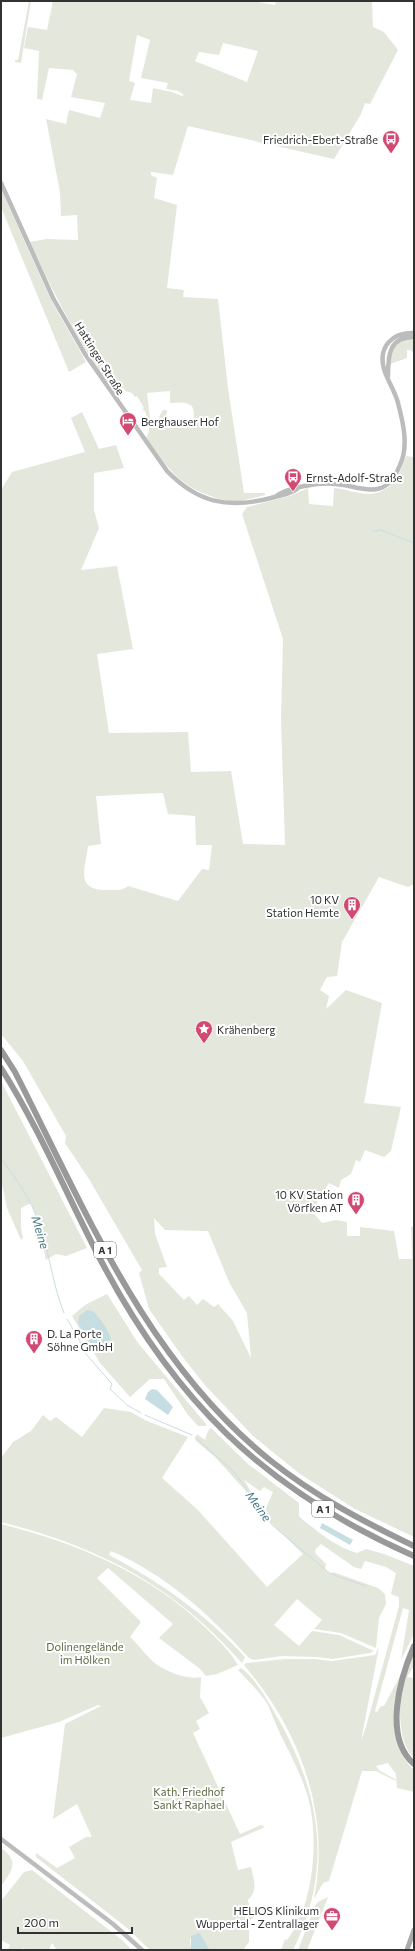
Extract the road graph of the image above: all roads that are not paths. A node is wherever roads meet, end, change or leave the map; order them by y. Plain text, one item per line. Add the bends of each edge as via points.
1 (1, 183) edge
2 (414, 333) edge
3 (414, 337) edge
4 (388, 376) junction
5 (1, 1050) edge
6 (2, 1069) edge
7 (414, 1546) edge
8 (407, 1553) junction
9 (414, 1556) edge
10 (414, 1560) edge
11 (414, 1646) edge
12 (414, 1764) edge
13 (1, 1839) edge
14 (414, 1930) edge
15 (408, 1949) edge
16 (142, 1950) edge

1 - 4 main road, Hattinger Straße via 54,298 85,354 167,471 192,493 218,502 244,503 275,497 313,484 334,483 370,491 381,488 394,476 403,460 404,442 397,401
2 - 4 main road, Hattinger Straße via 398,334 386,343 382,357 384,370
3 - 4 main road, Hattinger Straße via 403,338 394,344 388,359
5 - 7 highway, A 1 via 15,1072 99,1240 132,1298 175,1362 220,1415 271,1461 318,1495
6 - 8 highway, A 1 via 131,1314 172,1374 213,1422 243,1450 293,1489 336,1518
8 - 9 highway, A 1
8 - 10 highway
11 - 12 highway via 402,1678 397,1722 404,1751
13 - 16 main road via 113,1924
14 - 15 main road

